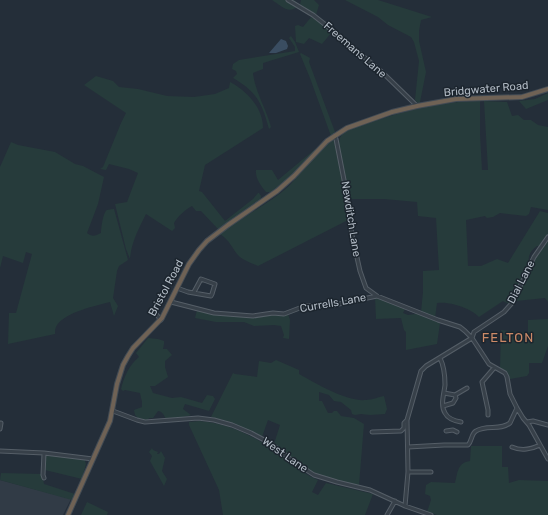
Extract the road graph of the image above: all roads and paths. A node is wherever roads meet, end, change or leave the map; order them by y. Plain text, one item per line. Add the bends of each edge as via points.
1 (288, 0) edge
2 (548, 89) edge
3 (417, 106) junction
4 (334, 136) junction
5 (548, 237) edge
6 (177, 288) junction
7 (194, 292) junction
8 (377, 296) junction
9 (171, 302) junction
10 (156, 314) dead end
11 (161, 320) junction
12 (472, 338) junction
13 (440, 358) junction
14 (494, 368) junction
15 (467, 388) dead end
16 (444, 393) junction
17 (455, 395) junction
18 (443, 406) junction
19 (517, 408) junction
20 (113, 410) junction
21 (488, 415) dead end
22 (513, 419) junction
23 (407, 420) junction
24 (456, 421) junction
25 (526, 421) junction
26 (461, 422) dead end
27 (1, 423) edge
28 (548, 426) edge
29 (0, 429) edge
30 (453, 430) junction
31 (446, 431) dead end
32 (372, 432) dead end
33 (457, 432) dead end
34 (540, 445) junction
35 (408, 447) junction
36 (513, 449) dead end
37 (0, 451) edge
38 (44, 453) junction
39 (93, 459) junction
40 (548, 459) edge
41 (408, 472) junction
42 (431, 472) dead end
43 (44, 478) dead end
44 (395, 501) junction
45 (405, 506) junction
46 (68, 515) edge
47 (387, 515) edge
48 (431, 515) edge

1 - 3 street, Freemans Lane via 327,26 383,73
2 - 3 highway, Bridgwater Road via 522,97 456,99
3 - 4 highway, Bridgwater Road via 362,122
4 - 6 highway, Bristol Road via 277,191 201,247
4 - 8 street, Newditch Lane via 343,170 360,271 366,288
5 - 12 street, Dial Lane via 534,257 512,303 504,312 474,332
6 - 7 street
6 - 9 highway, Bristol Road
7 - 7 street via 211,296 215,284 201,279
8 - 9 street, Currells Lane via 334,305 305,306 284,314 252,316 214,313
8 - 12 street via 460,328
9 - 11 highway, Bristol Road
10 - 11 street
11 - 20 highway, Bristol Road via 128,356 117,384
12 - 13 street, Dial Lane
12 - 14 street
13 - 16 street via 445,375
13 - 23 street, Dial Lane via 421,371
14 - 19 street via 507,376 510,394
14 - 21 street via 482,382
15 - 17 street
16 - 17 street
16 - 18 street
17 - 18 street via 453,403
18 - 24 street via 446,415
19 - 22 street
19 - 25 street
20 - 39 highway, Bristol Road
20 - 44 street, West Lane via 145,422 198,418 223,422 263,439 314,475 370,490
22 - 25 street
22 - 35 street via 503,427 476,431 468,445
23 - 32 street via 401,431
23 - 35 street
24 - 26 street
24 - 30 street
25 - 28 street
25 - 34 street
27 - 29 street
30 - 31 street
30 - 33 street
34 - 36 street via 527,449
34 - 40 street
35 - 41 street
37 - 38 street
38 - 39 street
38 - 43 street
39 - 46 highway, Bristol Road
41 - 42 street
41 - 45 street
44 - 45 street, West Lane
44 - 47 street
45 - 48 street, West Lane

